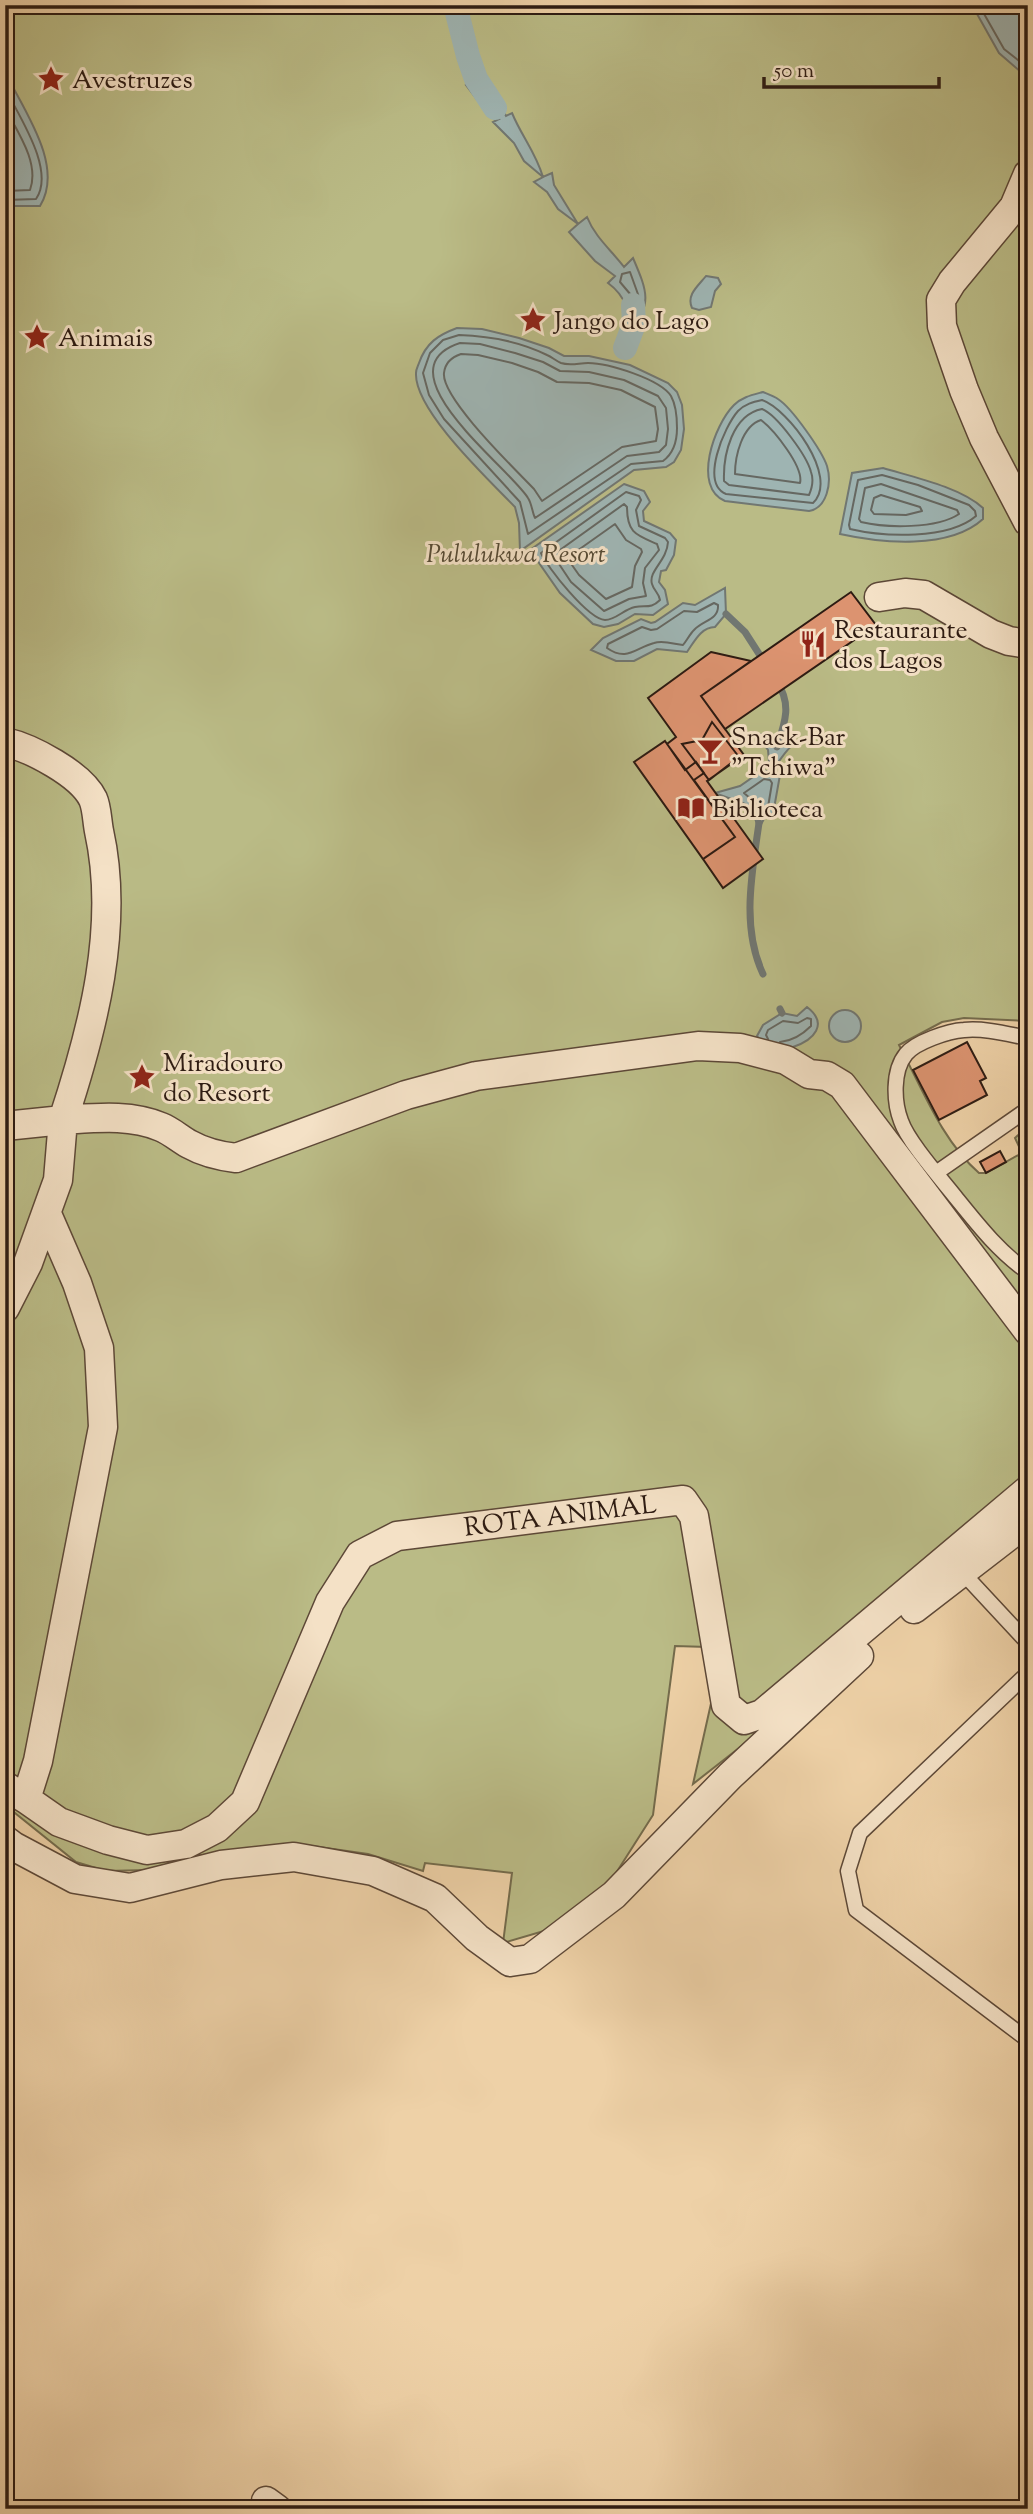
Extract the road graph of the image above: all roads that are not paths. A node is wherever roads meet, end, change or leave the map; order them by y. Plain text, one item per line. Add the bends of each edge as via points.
1 (1028, 174) edge
2 (1021, 205) edge
3 (1028, 522) edge
4 (879, 597) dead end
5 (1028, 644) edge
6 (5, 742) edge
7 (1028, 1038) edge
8 (1028, 1109) edge
9 (63, 1120) junction
10 (5, 1126) edge
11 (936, 1173) junction
12 (47, 1214) junction
13 (1028, 1272) edge
14 (5, 1308) edge
15 (1028, 1331) edge
16 (1028, 1490) edge
17 (1028, 1521) edge
18 (961, 1572) junction
19 (1028, 1643) edge
20 (1028, 1672) edge
21 (16, 1793) edge
22 (5, 1840) edge
23 (1028, 2040) edge

1 - 2 street
2 - 3 street via 941,300 942,326 955,365 984,438
4 - 5 street via 924,595 991,634
6 - 9 street via 65,769 93,798 101,840 108,890 105,937 94,1006
7 - 11 lane via 962,1030 932,1038 906,1054 895,1098 901,1124
8 - 11 lane
9 - 10 street
9 - 12 street via 58,1180
9 - 15 street via 137,1119 163,1127 212,1155 236,1158 405,1096 476,1076 698,1046 740,1048 786,1060 842,1085
11 - 13 lane via 1012,1261
12 - 14 street
12 - 21 street, ROTA ANIMAL via 78,1283 99,1348 103,1427 41,1747
16 - 21 street, ROTA ANIMAL via 762,1714 744,1720 726,1705 694,1516 683,1500 397,1536 360,1555 330,1602 245,1802 217,1828 186,1844 147,1850 108,1840 59,1822
17 - 18 street
18 - 19 lane
18 - 22 street via 893,1625 812,1699 614,1895 530,1959 510,1962 435,1898 373,1871 294,1857 221,1865 130,1888 75,1879
20 - 23 lane via 860,1833 848,1871 856,1910

